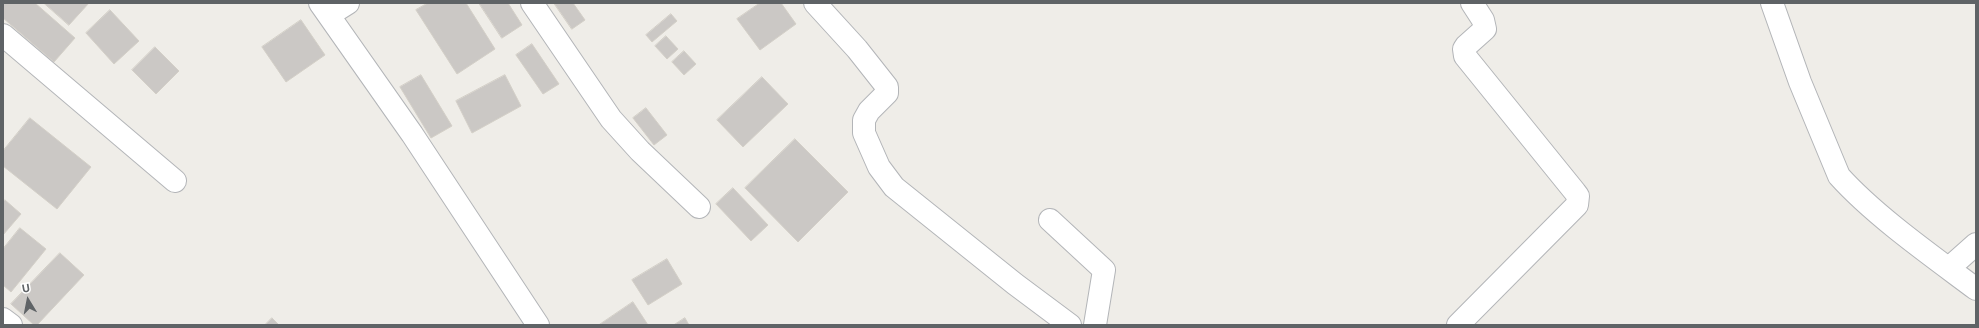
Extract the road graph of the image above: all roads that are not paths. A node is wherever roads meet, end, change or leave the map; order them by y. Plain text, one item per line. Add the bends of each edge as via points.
1 (348, 3) edge
2 (532, 3) edge
3 (815, 3) edge
4 (1472, 3) edge
5 (1772, 3) edge
6 (325, 9) edge
7 (3, 35) edge
8 (175, 181) dead end
9 (699, 208) dead end
10 (1050, 220) dead end
11 (1976, 244) edge
12 (1949, 268) junction
13 (1976, 289) edge
14 (3, 319) edge
15 (11, 325) edge
16 (538, 325) edge
17 (1070, 325) edge
18 (1095, 325) edge
19 (1458, 325) edge

1 - 6 street
2 - 9 street via 611,119
3 - 17 street via 887,87 887,93 869,111 864,120 864,133 879,166 894,187
4 - 19 street via 1483,20 1484,28 1466,46 1465,56 1575,192 1578,201 1577,205
5 - 12 street via 1800,82 1840,176 1888,220
6 - 16 street via 412,134
7 - 8 street
10 - 18 street via 1104,270
11 - 12 street
12 - 13 street
14 - 15 street

